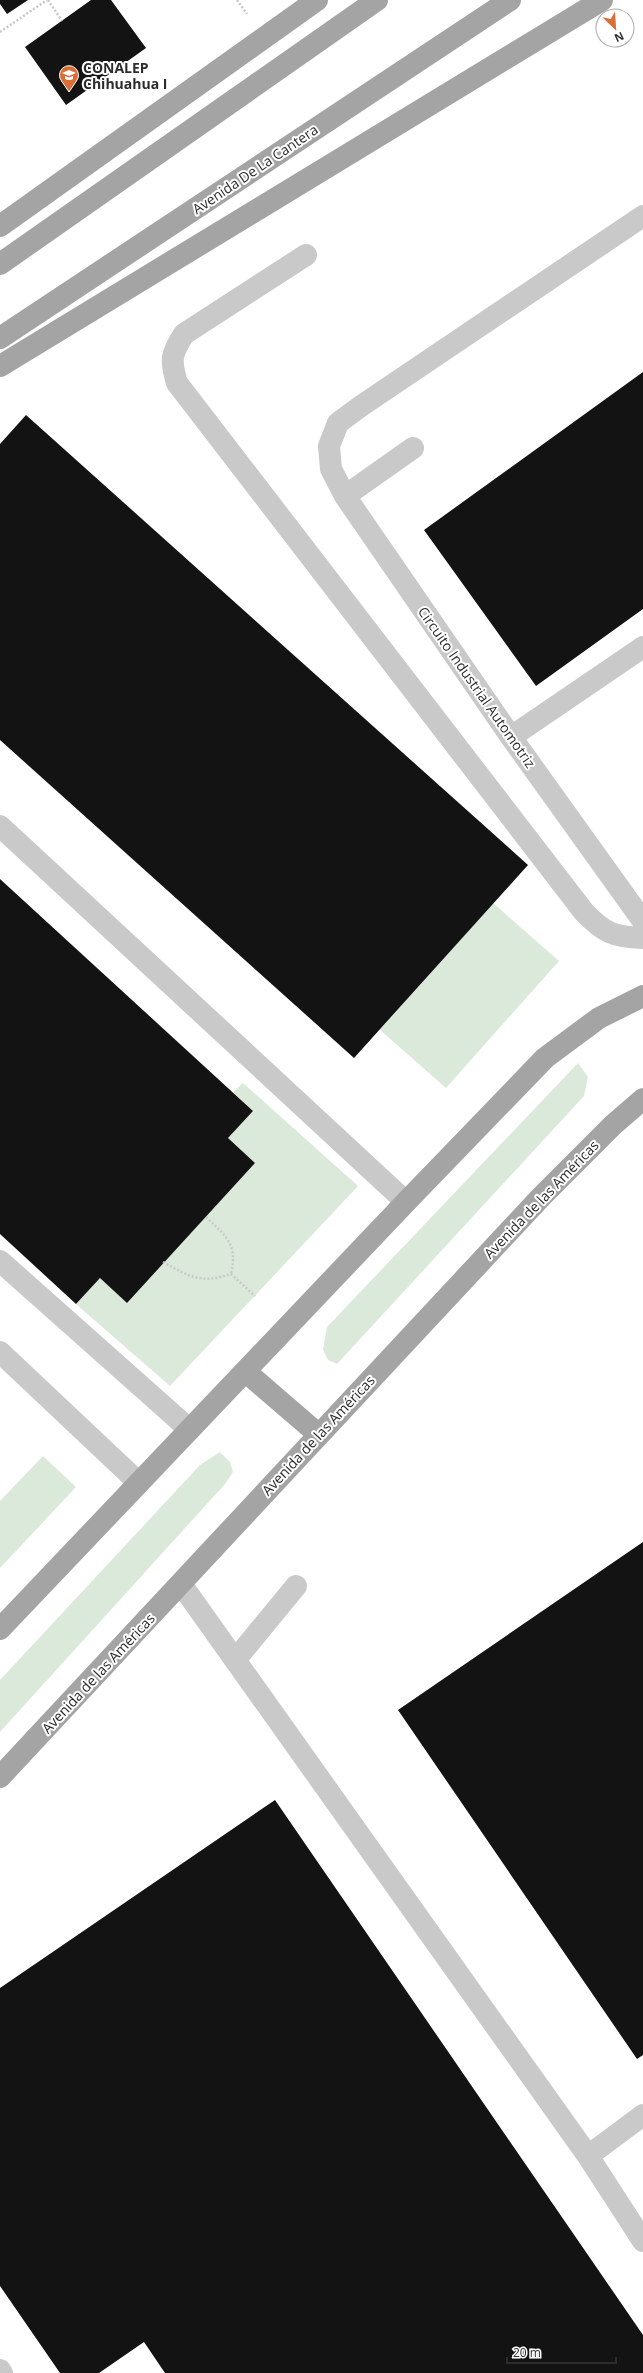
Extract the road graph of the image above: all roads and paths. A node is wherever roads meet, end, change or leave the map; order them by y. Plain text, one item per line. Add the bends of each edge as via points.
1 (48, 0) edge
2 (238, 0) edge
3 (317, 0) edge
4 (377, 0) edge
5 (510, 0) edge
6 (602, 0) edge
7 (248, 14) dead end
8 (62, 21) dead end
9 (0, 32) edge
10 (643, 216) edge
11 (0, 226) edge
12 (306, 255) dead end
13 (0, 264) edge
14 (0, 338) edge
15 (0, 366) edge
16 (413, 448) dead end
17 (344, 496) junction
18 (643, 647) edge
19 (511, 737) junction
20 (0, 826) edge
21 (643, 921) edge
22 (643, 938) edge
23 (643, 996) edge
24 (643, 1099) edge
25 (406, 1202) junction
26 (206, 1217) dead end
27 (0, 1261) edge
28 (163, 1262) dead end
29 (231, 1274) junction
30 (255, 1296) dead end
31 (0, 1352) edge
32 (246, 1372) junction
33 (189, 1429) junction
34 (318, 1434) junction
35 (140, 1483) junction
36 (181, 1584) junction
37 (296, 1586) dead end
38 (0, 1629) edge
39 (236, 1659) junction
40 (0, 1777) edge
41 (643, 2115) edge
42 (588, 2156) junction
43 (643, 2240) edge
44 (0, 2370) edge
45 (2, 2373) edge

1 - 8 path
1 - 9 path
2 - 7 path
3 - 11 main road
4 - 13 main road
5 - 14 main road, Avenida De La Cantera
6 - 15 main road
10 - 17 lane, Circuito Industrial Automotriz via 338,423 329,446 331,469
12 - 22 lane via 184,334 174,349 171,365 177,383 584,912 600,928 620,937
16 - 17 lane
17 - 19 lane, Circuito Industrial Automotriz
18 - 19 lane
19 - 21 lane, Circuito Industrial Automotriz
20 - 25 lane
23 - 25 main road via 599,1018 545,1058
24 - 34 main road, Avenida de las Américas via 613,1125 541,1197
25 - 32 main road
26 - 29 path via 224,1233 233,1248
27 - 33 lane
28 - 29 path via 192,1279 214,1280
29 - 30 path
31 - 35 lane
32 - 33 main road
32 - 34 main road
33 - 35 main road
34 - 36 main road, Avenida de las Américas
35 - 38 main road
36 - 39 lane
36 - 40 main road, Avenida de las Américas
37 - 39 lane
39 - 42 lane via 300,1753
41 - 42 lane
42 - 43 lane
44 - 45 lane

